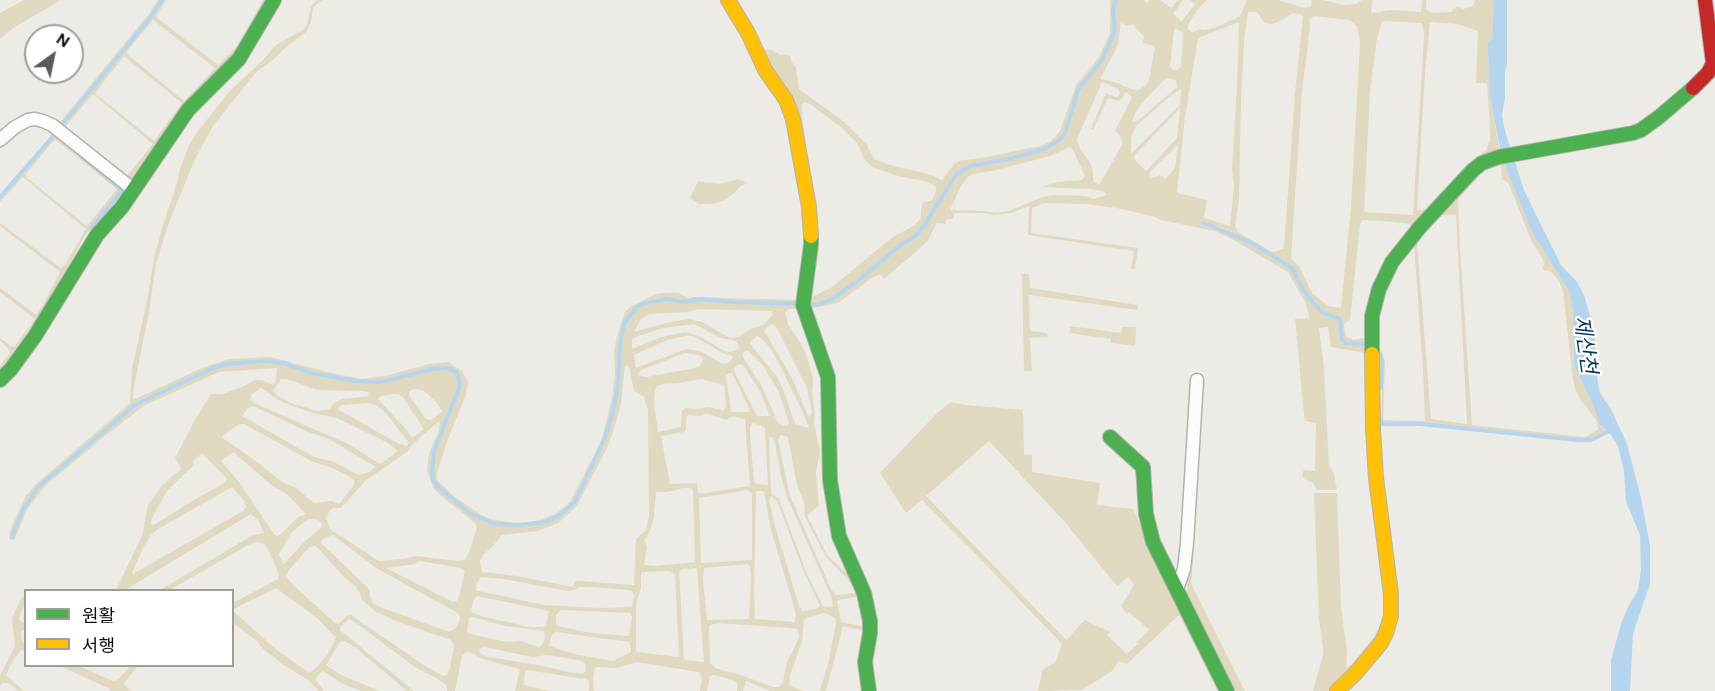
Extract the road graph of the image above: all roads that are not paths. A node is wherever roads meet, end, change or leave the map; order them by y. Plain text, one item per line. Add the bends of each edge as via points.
1 (274, 0) edge
2 (728, 0) edge
3 (1705, 0) edge
4 (1714, 68) edge
5 (0, 140) edge
6 (134, 190) junction
7 (0, 380) edge
8 (1197, 380) dead end
9 (1110, 437) dead end
10 (1178, 589) junction
11 (869, 691) edge
12 (1227, 691) edge
13 (1337, 691) edge

1 - 6 street via 239,59 188,110
2 - 11 street via 793,119 809,207 811,245 803,305 828,377 830,480 838,536 864,593 870,621 865,662
3 - 4 street
4 - 13 street via 1641,130 1482,163 1426,220 1392,262 1372,316 1375,454 1391,616 1381,643
5 - 6 street via 28,120 43,121
6 - 7 street via 97,235 29,345
8 - 10 street via 1187,543
9 - 10 street via 1143,467 1146,514 1153,542
10 - 12 street

